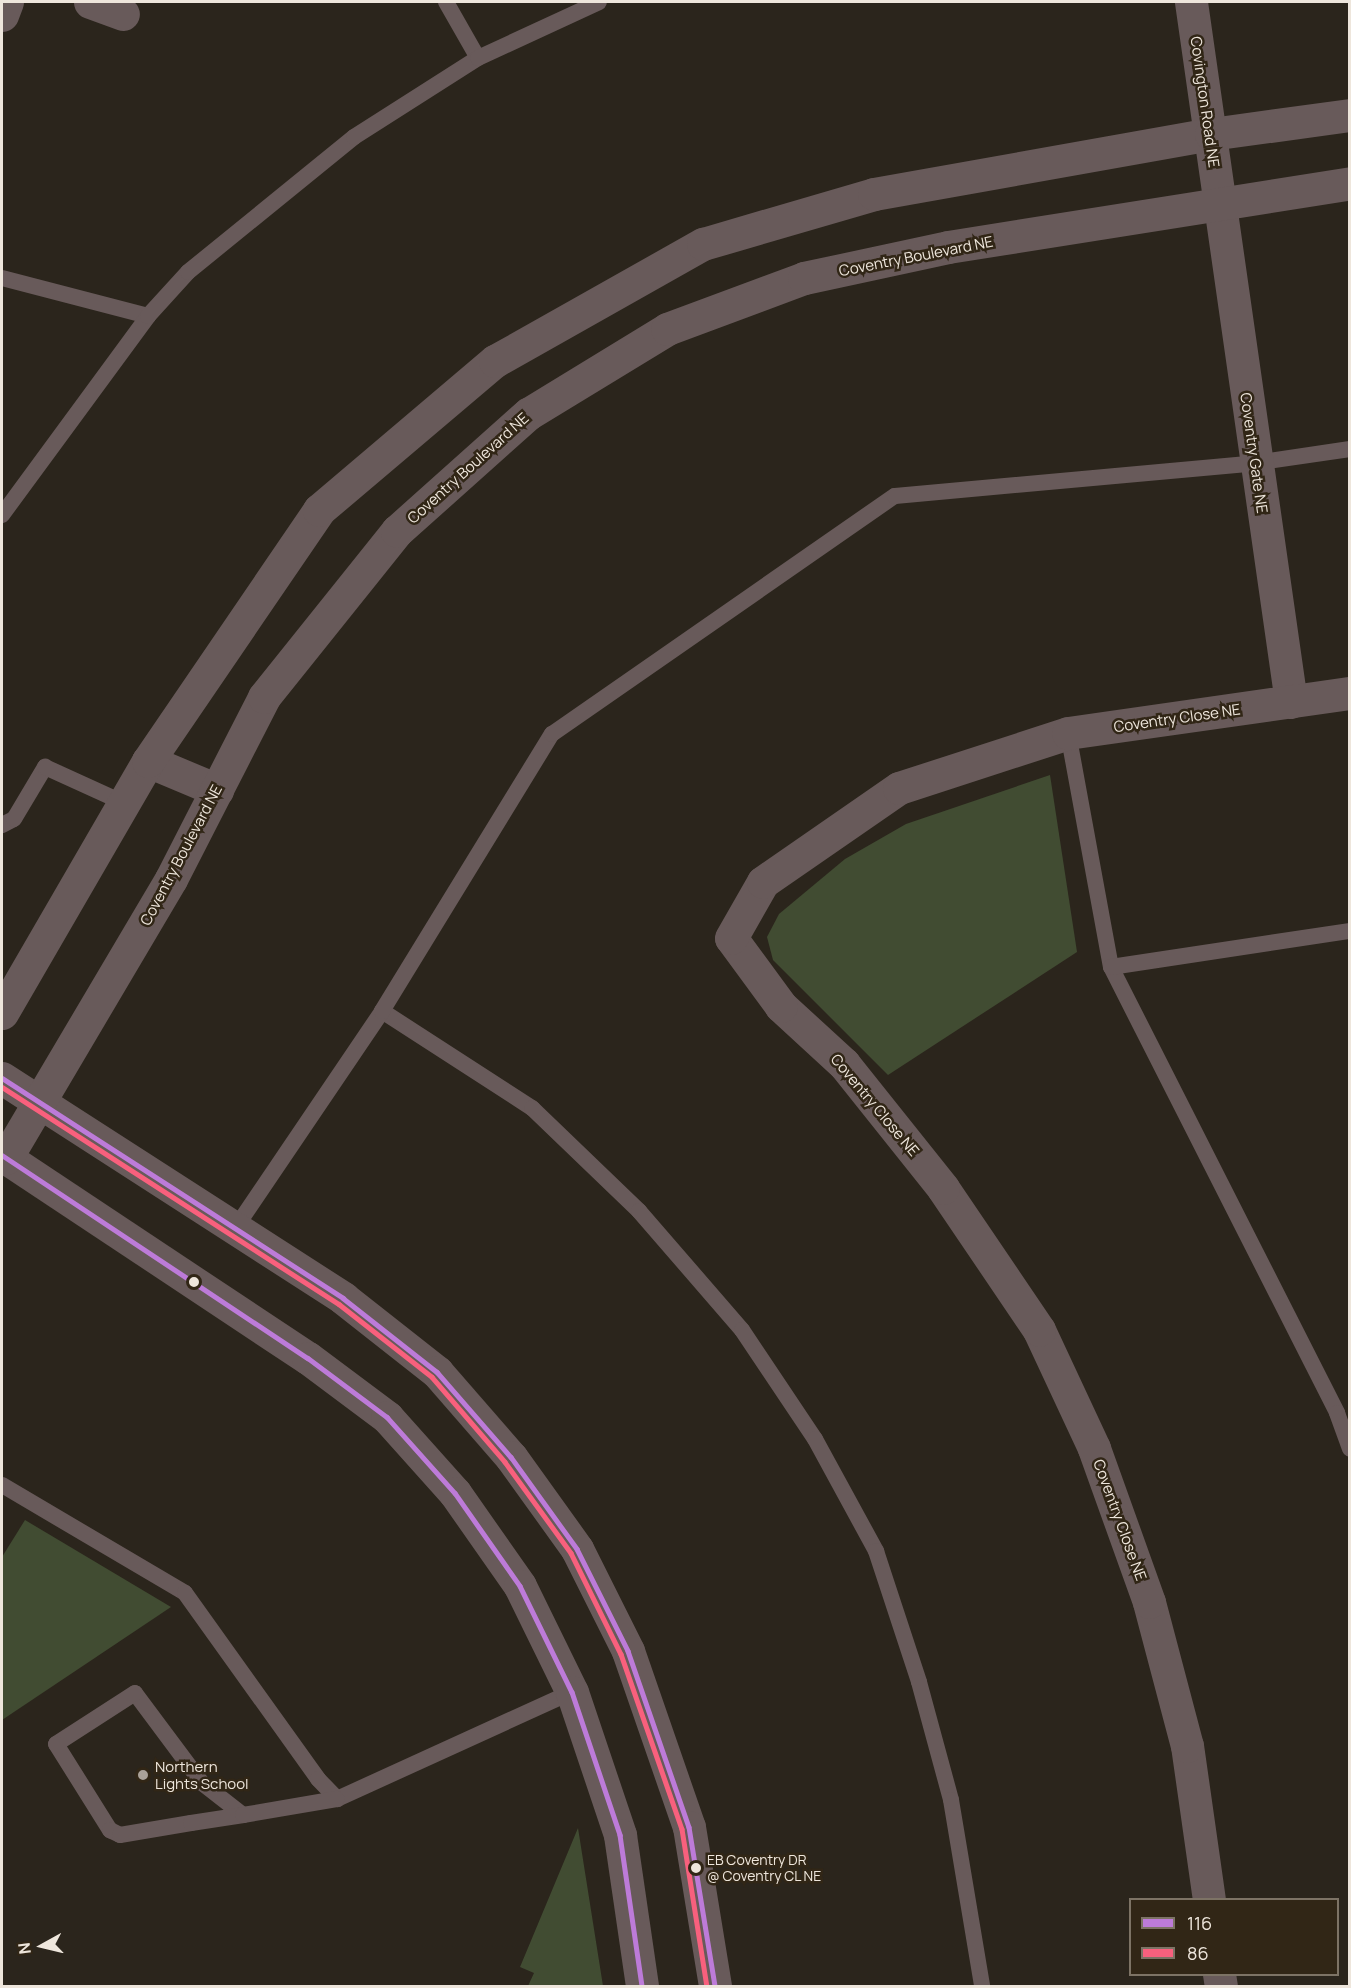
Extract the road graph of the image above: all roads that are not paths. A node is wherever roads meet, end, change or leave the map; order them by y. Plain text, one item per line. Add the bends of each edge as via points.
1 (7, 2) edge
2 (90, 2) edge
3 (446, 2) edge
4 (599, 2) edge
5 (1191, 2) edge
6 (123, 14) dead end
7 (2, 15) edge
8 (478, 58) junction
9 (1350, 115) edge
10 (1211, 134) junction
11 (1350, 183) edge
12 (1218, 203) junction
13 (2, 278) edge
14 (148, 315) junction
15 (1350, 449) edge
16 (1255, 463) junction
17 (2, 515) edge
18 (1350, 693) edge
19 (1291, 702) junction
20 (1068, 733) junction
21 (148, 760) junction
22 (217, 790) junction
23 (124, 803) junction
24 (2, 825) edge
25 (1350, 931) edge
26 (1111, 967) junction
27 (382, 1011) junction
28 (2, 1013) edge
29 (2, 1078) edge
30 (40, 1101) junction
31 (4, 1157) edge
32 (234, 1230) junction
33 (1343, 1412) edge
34 (1350, 1449) edge
35 (2, 1485) edge
36 (572, 1692) junction
37 (202, 1783) junction
38 (337, 1799) junction
39 (243, 1815) junction
40 (191, 1823) junction
41 (1209, 1898) edge
42 (642, 1986) edge
43 (715, 1986) edge
44 (982, 1986) edge

1 - 7 street
2 - 6 street
3 - 8 lane
4 - 8 lane
5 - 10 street, Covington Road NE
8 - 14 lane via 354,137 188,272
9 - 10 street
10 - 12 street, Covington Road NE
10 - 21 street via 874,194 703,244 495,361 319,510
11 - 12 street, Coventry Boulevard NE
12 - 16 street, Coventry Gate NE
12 - 22 street, Coventry Boulevard NE via 948,247 804,278 667,329 528,414 397,531 264,697
13 - 14 lane
14 - 17 lane
15 - 16 lane
16 - 19 street, Coventry Gate NE
16 - 27 lane via 895,496 552,734
18 - 19 street, Coventry Close NE
19 - 20 street, Coventry Close NE
20 - 26 lane
20 - 41 street, Coventry Close NE via 899,788 763,882 731,939 781,1006 844,1064 943,1188 1039,1330 1094,1448 1149,1602 1187,1746
21 - 22 street
21 - 23 street
22 - 30 street, Coventry Boulevard NE via 171,879
23 - 24 lane via 45,767 14,819
23 - 28 street
25 - 26 lane
26 - 33 lane
27 - 32 lane
27 - 44 lane via 532,1108 639,1211 742,1330 816,1439 876,1551 919,1682 951,1800
29 - 30 street
30 - 31 street, Coventry Boulevard NE
30 - 32 street
31 - 36 street via 308,1358 387,1418 455,1493 520,1586
32 - 43 street via 343,1298 437,1372 511,1457 577,1549 628,1651 689,1827
33 - 34 lane
35 - 38 lane via 185,1593 318,1779
36 - 38 lane
36 - 42 street via 620,1835
37 - 39 lane
37 - 40 lane via 215,1807 209,1815
37 - 40 lane via 135,1693 56,1744 110,1830 120,1835
38 - 39 lane
39 - 40 lane

